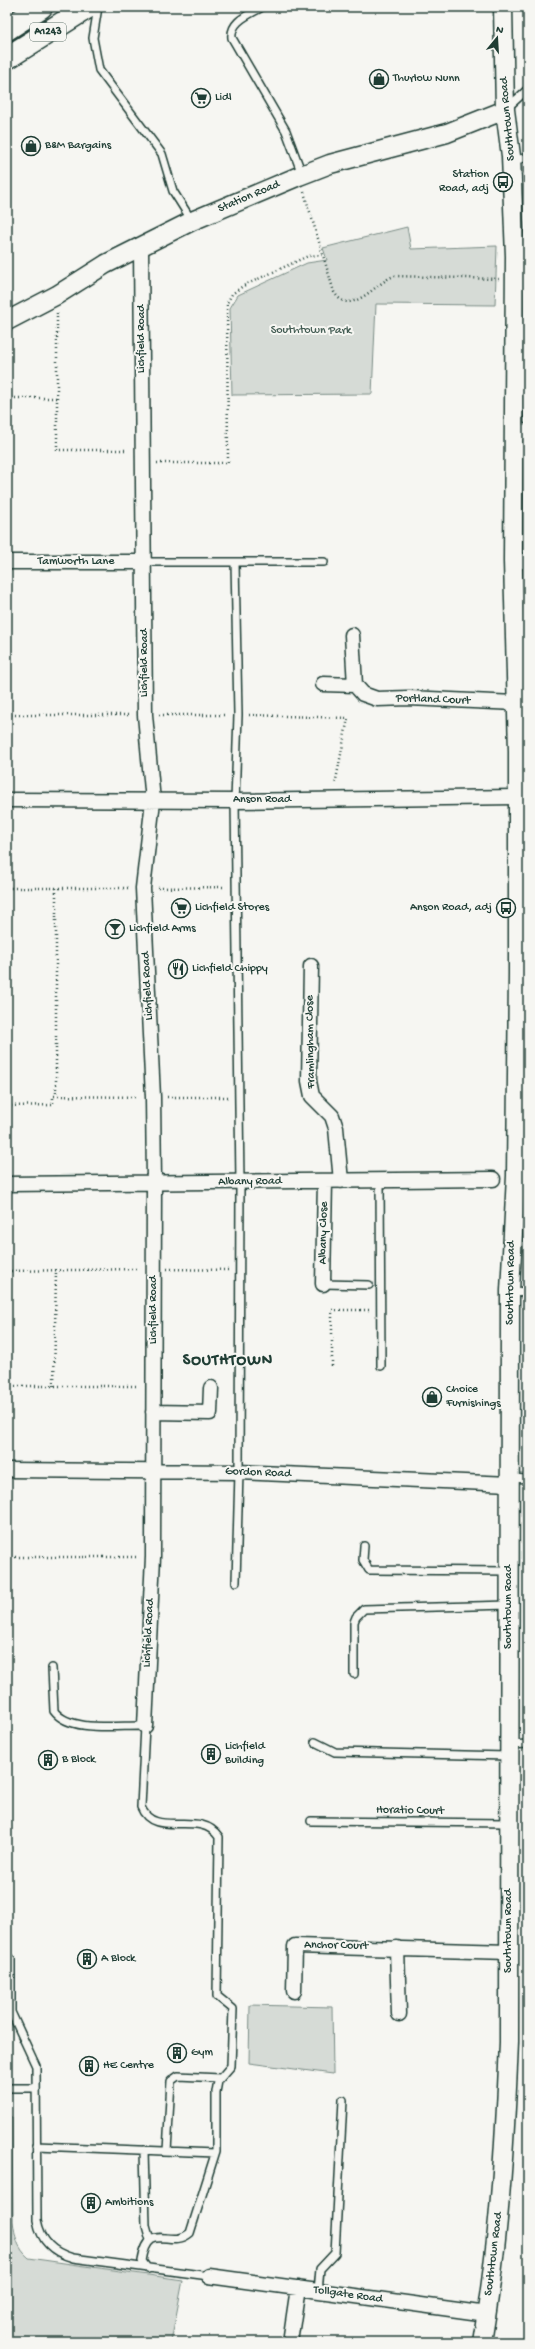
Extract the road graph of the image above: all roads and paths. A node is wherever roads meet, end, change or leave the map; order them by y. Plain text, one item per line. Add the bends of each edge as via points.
1 (41, 7) edge
2 (88, 7) edge
3 (98, 7) edge
4 (262, 7) edge
5 (503, 7) edge
6 (7, 29) edge
7 (7, 58) edge
8 (528, 89) edge
9 (505, 110) junction
10 (520, 159) edge
11 (301, 175) junction
12 (192, 221) junction
13 (141, 247) junction
14 (322, 255) junction
15 (522, 256) edge
16 (515, 280) junction
17 (57, 294) junction
18 (7, 320) edge
19 (7, 398) edge
20 (57, 398) junction
21 (521, 432) edge
22 (125, 450) dead end
23 (142, 463) junction
24 (520, 561) edge
25 (7, 562) edge
26 (145, 562) junction
27 (235, 562) junction
28 (324, 562) dead end
29 (352, 635) dead end
30 (323, 684) dead end
31 (356, 685) junction
32 (522, 704) edge
33 (313, 717) dead end
34 (517, 797) junction
35 (7, 800) edge
36 (332, 800) junction
37 (153, 801) junction
38 (235, 801) junction
39 (237, 887) junction
40 (7, 888) edge
41 (56, 888) junction
42 (143, 888) junction
43 (523, 890) edge
44 (311, 966) dead end
45 (523, 974) edge
46 (522, 1020) edge
47 (56, 1096) junction
48 (153, 1097) junction
49 (238, 1097) junction
50 (522, 1105) edge
51 (7, 1106) edge
52 (493, 1179) dead end
53 (380, 1180) junction
54 (325, 1181) junction
55 (341, 1181) junction
56 (154, 1182) junction
57 (240, 1183) junction
58 (7, 1184) edge
59 (154, 1269) junction
60 (240, 1270) junction
61 (7, 1271) edge
62 (56, 1271) junction
63 (323, 1284) joint
64 (369, 1285) dead end
65 (510, 1291) junction
66 (528, 1292) edge
67 (381, 1310) junction
68 (332, 1366) dead end
69 (381, 1366) dead end
70 (7, 1386) edge
71 (54, 1386) junction
72 (154, 1386) junction
73 (211, 1388) dead end
74 (153, 1412) junction
75 (7, 1470) edge
76 (154, 1471) junction
77 (239, 1472) junction
78 (528, 1479) edge
79 (510, 1481) junction
80 (364, 1546) dead end
81 (153, 1557) junction
82 (7, 1558) edge
83 (509, 1571) junction
84 (236, 1582) dead end
85 (509, 1605) junction
86 (52, 1668) dead end
87 (354, 1674) dead end
88 (145, 1726) junction
89 (315, 1742) dead end
90 (528, 1744) edge
91 (508, 1751) junction
92 (311, 1821) dead end
93 (508, 1823) junction
94 (397, 1948) junction
95 (509, 1952) junction
96 (11, 1960) dead end
97 (294, 1990) dead end
98 (399, 2014) dead end
99 (220, 2078) junction
100 (7, 2088) edge
101 (36, 2088) junction
102 (343, 2100) dead end
103 (36, 2146) junction
104 (144, 2150) junction
105 (167, 2151) junction
106 (215, 2153) junction
107 (150, 2240) junction
108 (148, 2269) junction
109 (209, 2276) joint
110 (298, 2288) junction
111 (318, 2291) junction
112 (486, 2314) junction
113 (290, 2342) edge
114 (482, 2342) edge

1 - 6 main road, A1243
2 - 7 main road, A1243
3 - 12 lane via 93,38 99,70 162,154 173,191
4 - 11 lane via 236,23 232,38 286,131
5 - 9 street, Southtown Road
8 - 9 lane
9 - 10 street, Southtown Road
9 - 11 street, Station Road via 447,133 330,164
10 - 15 street, Southtown Road
11 - 12 street, Station Road
11 - 14 path
12 - 13 street, Station Road
13 - 17 street, Station Road via 106,264
13 - 23 street, Lichfield Road
14 - 16 path via 334,292 338,300 345,303 359,299 383,280 394,276
14 - 23 path via 308,256 243,286 232,294 227,303 228,463
15 - 16 street, Southtown Road
16 - 21 street, Southtown Road
17 - 18 street, Station Road
17 - 20 path
19 - 20 path
20 - 22 path via 57,450
21 - 24 street, Southtown Road
23 - 26 street, Lichfield Road
24 - 32 street, Southtown Road
25 - 26 street, Tamworth Lane
26 - 27 lane
26 - 37 street, Lichfield Road via 145,715
27 - 28 lane
27 - 38 lane via 238,715
29 - 31 street
30 - 31 street
31 - 32 street, Portland Court via 363,694 377,699 409,698
32 - 34 street, Southtown Road
33 - 36 path via 348,718
34 - 36 street, Anson Road
34 - 43 street, Southtown Road
35 - 37 street, Anson Road
36 - 38 street, Anson Road
37 - 38 street, Anson Road
37 - 42 street, Lichfield Road
38 - 39 lane
39 - 42 path
39 - 49 lane
40 - 41 path
41 - 42 path
41 - 47 path
42 - 48 street, Lichfield Road
43 - 45 street, Southtown Road
44 - 55 street, Framlingham Close via 309,1081 312,1096 332,1116 336,1128
45 - 46 street, Southtown Road
46 - 50 street, Southtown Road
47 - 48 path
47 - 51 path via 53,1096 53,1104
48 - 49 path
48 - 56 street, Lichfield Road
49 - 57 lane
50 - 65 street, Southtown Road via 510,1250
52 - 53 street, Albany Road
53 - 55 street, Albany Road
53 - 67 lane
54 - 55 street, Albany Road
54 - 57 street, Albany Road
54 - 63 street, Albany Close
56 - 57 street, Albany Road
56 - 58 street, Albany Road
56 - 59 street, Lichfield Road
57 - 60 lane
59 - 60 path
59 - 62 path
59 - 72 street, Lichfield Road
60 - 77 lane
61 - 62 path
62 - 71 path
63 - 64 lane
65 - 66 lane
65 - 79 street, Southtown Road
67 - 68 path via 332,1310
67 - 69 lane
70 - 71 path
71 - 72 path
72 - 74 street, Lichfield Road
73 - 74 street via 210,1413
74 - 76 street, Lichfield Road
75 - 76 street, Gordon Road
76 - 77 street, Gordon Road
76 - 81 street, Lichfield Road
77 - 79 street, Gordon Road
77 - 84 lane
78 - 79 lane
79 - 83 street, Southtown Road
80 - 83 lane via 363,1560 369,1570
81 - 82 path
81 - 88 street, Lichfield Road
83 - 85 street, Southtown Road
85 - 87 lane via 364,1609 354,1622
85 - 91 street, Southtown Road
86 - 88 lane via 54,1711 64,1720 82,1725
88 - 99 lane via 141,1807 146,1817 158,1822 203,1824 214,1830 219,1837 217,1996 233,2008 231,2066
89 - 91 lane via 335,1752
90 - 91 lane
91 - 93 street, Southtown Road
92 - 93 lane, Horatio Court
93 - 95 street, Southtown Road
94 - 95 street, Anchor Court
94 - 97 street, Anchor Court via 295,1946
94 - 98 street
95 - 112 street, Southtown Road via 505,2146
96 - 101 lane via 11,2012 34,2058
99 - 105 lane via 178,2076 171,2081
99 - 106 lane via 216,2092
100 - 101 lane
101 - 103 lane
102 - 111 lane via 335,2253 320,2269
103 - 104 lane
103 - 108 lane via 36,2220 42,2238 48,2245 54,2251 72,2258
104 - 105 lane
104 - 107 lane via 146,2226
105 - 106 lane
106 - 107 lane via 190,2233 180,2239 159,2237
107 - 108 lane via 144,2250 142,2261
108 - 109 lane
109 - 110 street, Tollgate Road
110 - 111 street, Tollgate Road
110 - 113 street
111 - 112 street, Tollgate Road
112 - 114 street, Southtown Road

